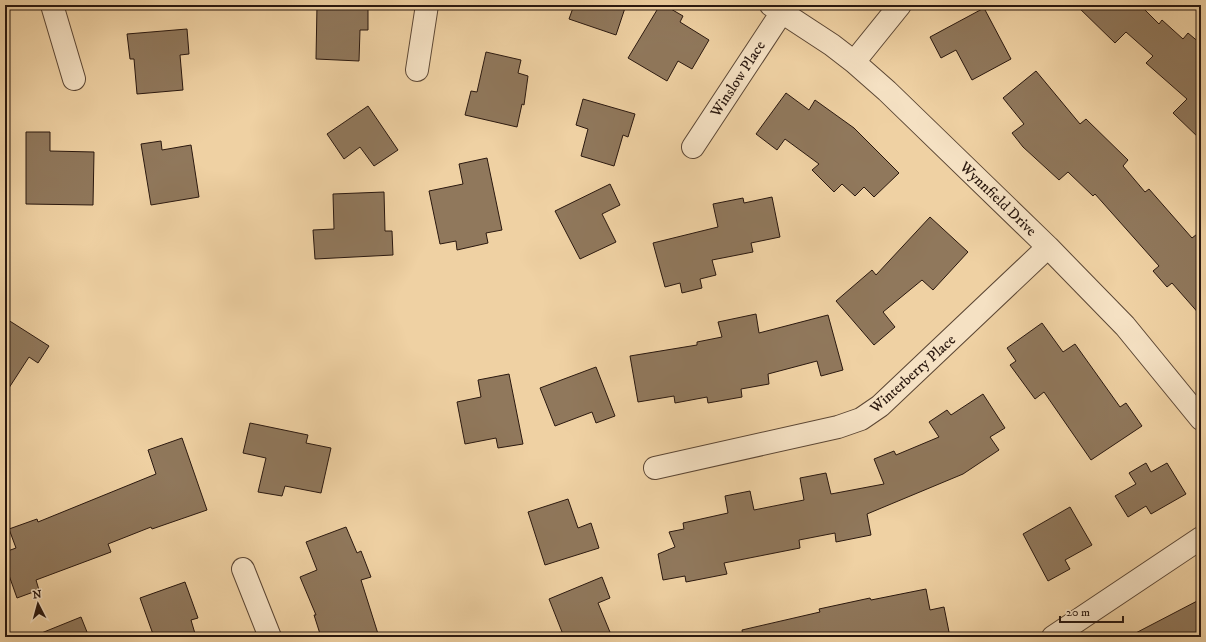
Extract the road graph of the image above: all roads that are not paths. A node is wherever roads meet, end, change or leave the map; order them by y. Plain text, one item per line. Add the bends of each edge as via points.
1 (52, 5) edge
2 (427, 5) edge
3 (900, 5) edge
4 (777, 8) edge
5 (854, 62) junction
6 (417, 70) dead end
7 (74, 79) dead end
8 (693, 147) dead end
9 (1048, 247) junction
10 (1201, 419) edge
11 (655, 468) dead end
12 (1201, 538) edge
13 (243, 569) dead end
14 (270, 637) edge
15 (1053, 637) edge

1 - 7 street
2 - 6 street
3 - 5 street
4 - 5 street, Wynnfield Drive
4 - 8 street, Winslow Place
5 - 9 street, Wynnfield Drive
9 - 10 street, Wynnfield Drive via 1125,326
9 - 11 street, Winterberry Place via 880,406 861,419 838,427
12 - 15 street
13 - 14 street

